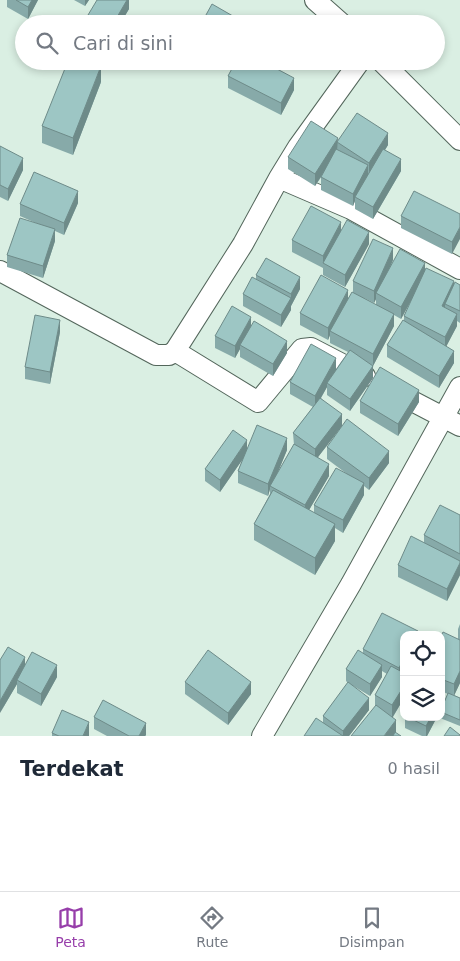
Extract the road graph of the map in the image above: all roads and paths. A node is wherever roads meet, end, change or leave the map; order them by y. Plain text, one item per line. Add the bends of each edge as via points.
1 (315, 0) edge
2 (332, 15) edge
3 (354, 70) edge
4 (389, 70) edge
5 (460, 140) edge
6 (279, 178) junction
7 (460, 269) edge
8 (0, 270) edge
9 (175, 351) junction
10 (460, 387) edge
11 (451, 421) edge
12 (262, 736) edge

1 - 2 street
3 - 6 street
4 - 5 street
6 - 7 street via 351,209
6 - 9 street via 244,244
8 - 9 street via 156,355 169,355
9 - 11 street via 258,402 297,353 311,348
10 - 11 street
11 - 12 street

